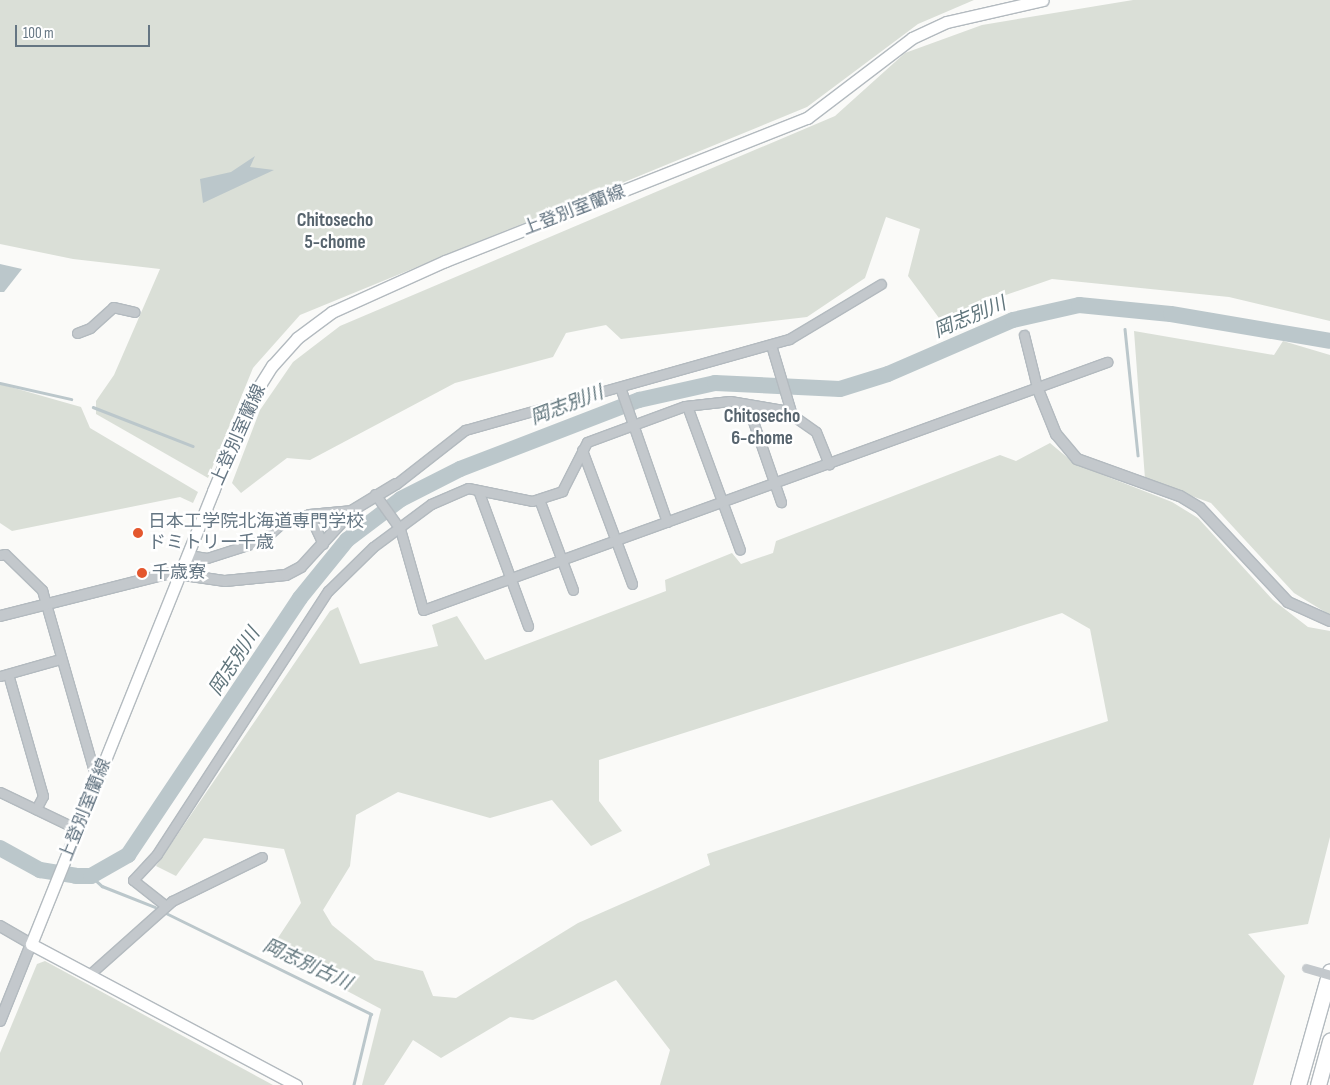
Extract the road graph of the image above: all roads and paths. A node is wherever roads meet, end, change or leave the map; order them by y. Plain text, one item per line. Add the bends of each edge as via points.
1 (1042, 0) edge
2 (881, 284) dead end
3 (134, 312) dead end
4 (77, 333) dead end
5 (1024, 335) dead end
6 (771, 345) junction
7 (1107, 362) dead end
8 (1037, 387) junction
9 (622, 391) junction
10 (747, 404) junction
11 (687, 406) junction
12 (789, 408) junction
13 (635, 426) junction
14 (582, 450) junction
15 (829, 464) junction
16 (774, 483) junction
17 (396, 484) joint
18 (478, 490) junction
19 (375, 494) junction
20 (539, 499) junction
21 (723, 502) junction
22 (781, 502) dead end
23 (353, 510) junction
24 (309, 514) junction
25 (667, 522) junction
26 (398, 526) junction
27 (615, 541) junction
28 (323, 544) junction
29 (740, 550) dead end
30 (0, 555) edge
31 (188, 555) junction
32 (561, 560) junction
33 (181, 574) junction
34 (510, 579) junction
35 (632, 584) dead end
36 (573, 590) dead end
37 (45, 604) junction
38 (0, 616) edge
39 (1330, 621) edge
40 (528, 626) dead end
41 (60, 659) junction
42 (4, 675) edge
43 (98, 783) junction
44 (0, 792) edge
45 (36, 809) junction
46 (79, 830) junction
47 (262, 857) dead end
48 (166, 906) junction
49 (0, 926) edge
50 (31, 944) junction
51 (1306, 968) dead end
52 (1330, 973) edge
53 (90, 974) junction
54 (0, 1021) edge
55 (1330, 1041) edge
56 (296, 1085) edge
57 (1298, 1085) edge
58 (1318, 1085) edge

1 - 31 main road, 上登別室蘭線 via 947,22 912,38 807,118 445,261 332,312 297,338 253,396
2 - 6 street via 797,336
3 - 4 street via 112,307 90,328
5 - 8 street
6 - 9 street
6 - 12 street
7 - 8 street
8 - 15 street
8 - 39 street via 1056,434 1077,459 1180,496 1200,508 1288,602
9 - 13 street
9 - 17 street via 465,430
10 - 11 street via 730,400
10 - 12 street
10 - 16 street
11 - 13 street
11 - 21 street
12 - 15 street via 816,432
13 - 14 street via 587,442
13 - 25 street
14 - 20 street via 562,490
14 - 27 street
15 - 16 street
16 - 21 street
16 - 22 street
17 - 19 street
18 - 20 street
18 - 26 street via 468,488 431,504
18 - 34 street
19 - 23 street
19 - 26 street
20 - 32 street
21 - 25 street
21 - 29 street
23 - 24 street
23 - 28 street
24 - 28 street
24 - 31 street via 282,523 263,540 207,558
25 - 27 street
26 - 34 street via 423,610
26 - 48 street via 328,591 157,854 133,880
27 - 32 street
27 - 35 street
28 - 33 street via 301,567 274,578 225,581
30 - 37 street via 5,554 42,590
31 - 33 main road, 上登別室蘭線
32 - 34 street
32 - 36 street
33 - 37 street via 170,573
33 - 43 main road, 上登別室蘭線
34 - 40 street
37 - 38 street
37 - 41 street
41 - 42 street
41 - 43 street
42 - 45 street via 43,796
43 - 46 main road, 上登別室蘭線
44 - 45 street
45 - 46 street
46 - 50 main road, 上登別室蘭線
47 - 48 street
48 - 53 street
49 - 50 street
50 - 53 main road
50 - 54 street
51 - 52 street, bridge
52 - 57 highway
53 - 56 main road
55 - 58 highway

